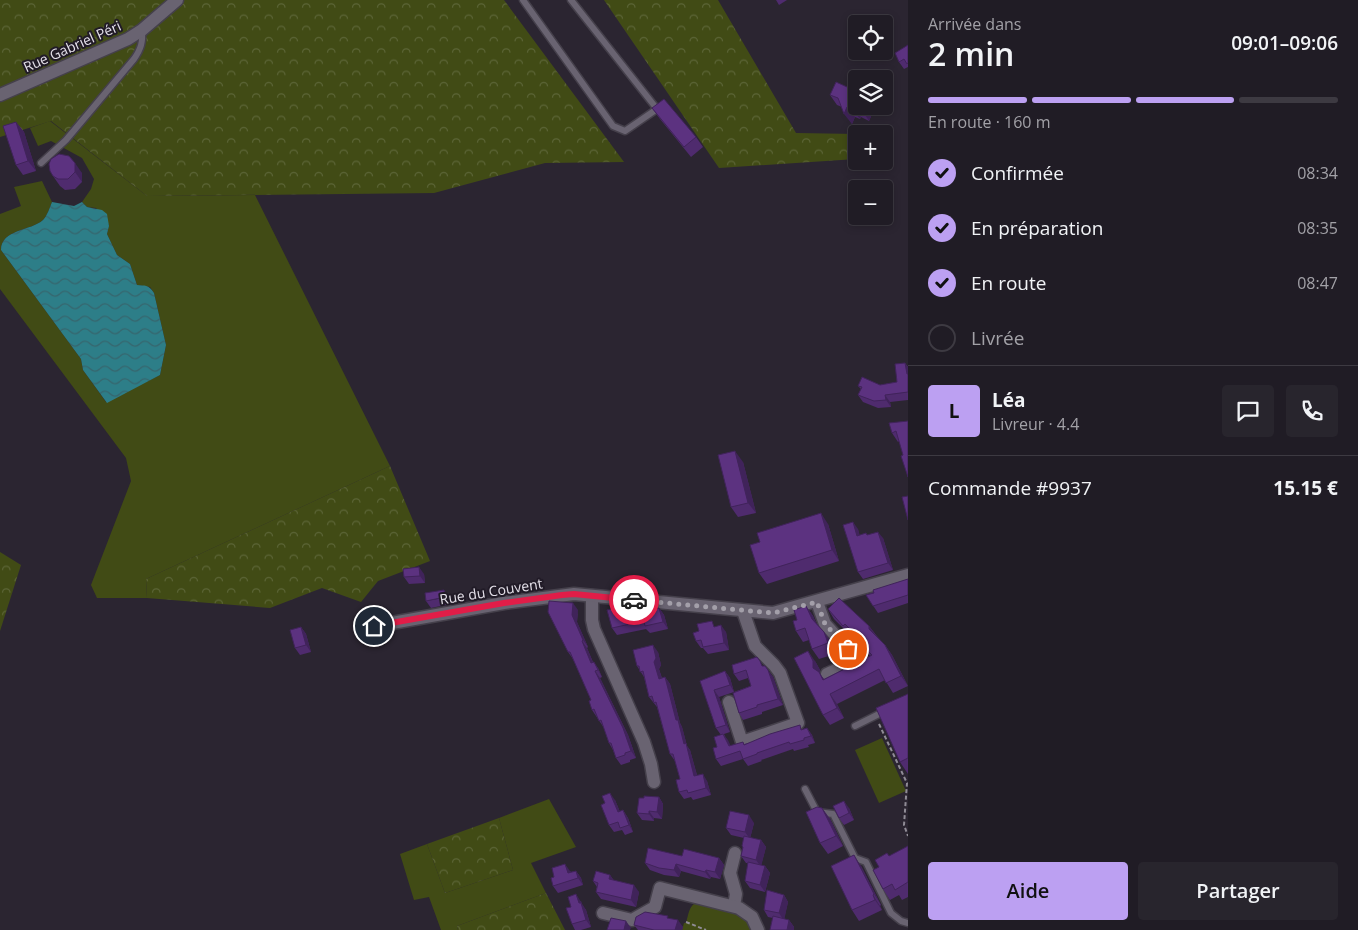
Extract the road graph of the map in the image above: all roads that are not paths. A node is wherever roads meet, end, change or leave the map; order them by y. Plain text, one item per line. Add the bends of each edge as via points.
1 (177, 0) edge
2 (523, 0) edge
3 (571, 0) edge
4 (142, 30) junction
5 (0, 95) edge
6 (42, 163) dead end
7 (908, 575) edge
8 (592, 596) junction
9 (817, 602) junction
10 (743, 611) junction
11 (374, 626) dead end
12 (827, 674) dead end
13 (729, 702) dead end
14 (889, 709) edge
15 (855, 726) dead end
16 (654, 782) dead end
17 (805, 789) dead end
18 (735, 853) dead end
19 (734, 906) junction
20 (603, 913) dead end
21 (908, 923) edge
22 (758, 930) edge

1 - 4 street, Rue Gabriel Péri
2 - 3 lane via 613,126 625,131 657,109
4 - 5 street, Rue Gabriel Péri via 120,43
4 - 6 lane via 140,50 134,59 66,140
7 - 9 street, Rue du Couvent
8 - 10 street, Rue du Couvent
8 - 11 street, Rue du Couvent via 550,596
8 - 16 street via 594,629 648,752
9 - 10 street, Rue du Couvent via 780,612
9 - 12 street via 825,624 850,653 844,665
10 - 13 street via 755,646 780,673 798,724 742,742
14 - 15 lane
17 - 21 lane via 817,812 833,814 855,858 866,862 891,913
18 - 19 street via 730,872 736,894
19 - 20 street via 660,888 655,907 632,920
19 - 22 street via 752,917

